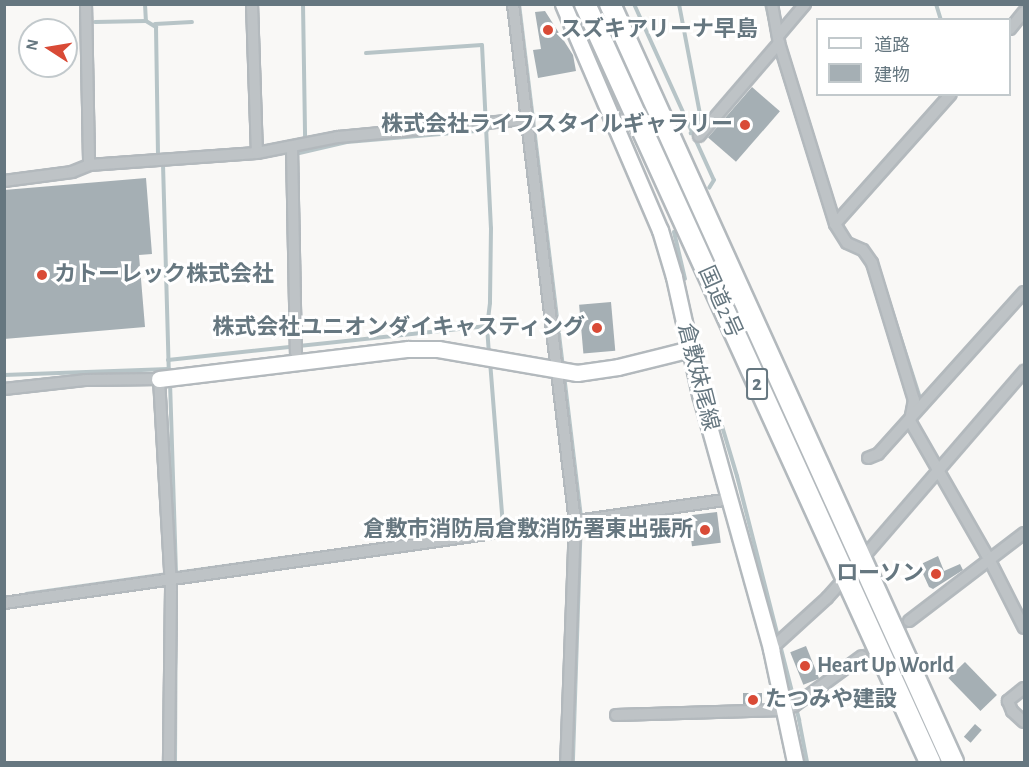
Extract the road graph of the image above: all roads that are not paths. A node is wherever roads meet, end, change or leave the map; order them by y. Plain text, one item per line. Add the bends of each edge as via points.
1 (86, 4) edge
2 (252, 4) edge
3 (513, 4) edge
4 (563, 4) edge
5 (585, 4) edge
6 (610, 4) edge
7 (772, 4) edge
8 (805, 4) edge
9 (1024, 12) edge
10 (1011, 28) edge
11 (777, 43) junction
12 (949, 96) edge
13 (528, 119) junction
14 (699, 136) dead end
15 (292, 152) junction
16 (257, 153) junction
17 (89, 165) junction
18 (4, 181) edge
19 (836, 226) junction
20 (1024, 292) edge
21 (295, 349) dead end
22 (690, 349) junction
23 (558, 370) junction
24 (1024, 372) edge
25 (159, 379) junction
26 (4, 389) edge
27 (910, 421) junction
28 (868, 458) dead end
29 (938, 472) junction
30 (730, 499) junction
31 (579, 522) junction
32 (1024, 533) edge
33 (992, 557) junction
34 (861, 560) junction
35 (171, 576) junction
36 (846, 577) junction
37 (4, 603) edge
38 (909, 621) tunnel mouth
39 (1024, 628) edge
40 (776, 644) junction
41 (862, 656) tunnel mouth
42 (1024, 688) edge
43 (793, 706) junction
44 (616, 715) dead end
45 (1024, 722) edge
46 (169, 762) edge
47 (566, 762) edge
48 (795, 762) edge
49 (930, 762) edge
50 (953, 762) edge

1 - 17 street
2 - 16 street
3 - 13 street
4 - 22 main road, 倉敷妹尾線 via 660,230
5 - 36 highway, 国道2号 / 2
6 - 34 highway, 国道2号 / 2
7 - 11 street
8 - 11 street
9 - 10 street
11 - 14 street
11 - 19 street
12 - 19 street
13 - 15 street via 338,137
13 - 23 street
15 - 16 street
15 - 21 street
16 - 17 street
17 - 18 street via 72,172
19 - 27 street via 847,243 863,250 872,263 914,400
20 - 27 street
22 - 23 main road via 618,367 577,373
22 - 30 main road, 倉敷妹尾線
23 - 25 main road via 438,350 408,349
23 - 31 street
24 - 29 street
25 - 26 street via 85,380
25 - 35 street
27 - 28 street via 878,454
27 - 29 street
29 - 33 street
29 - 34 street
30 - 31 street
30 - 40 main road, 倉敷妹尾線
31 - 35 street
31 - 47 street
32 - 33 street
33 - 38 street
33 - 39 street
34 - 36 street
34 - 50 highway, 国道2号 / 2
35 - 37 street
35 - 46 street
36 - 40 street
36 - 49 highway, 国道2号 / 2
40 - 43 main road, 倉敷妹尾線
41 - 43 street
42 - 45 street via 1008,701
43 - 44 street
43 - 48 main road, 倉敷妹尾線

